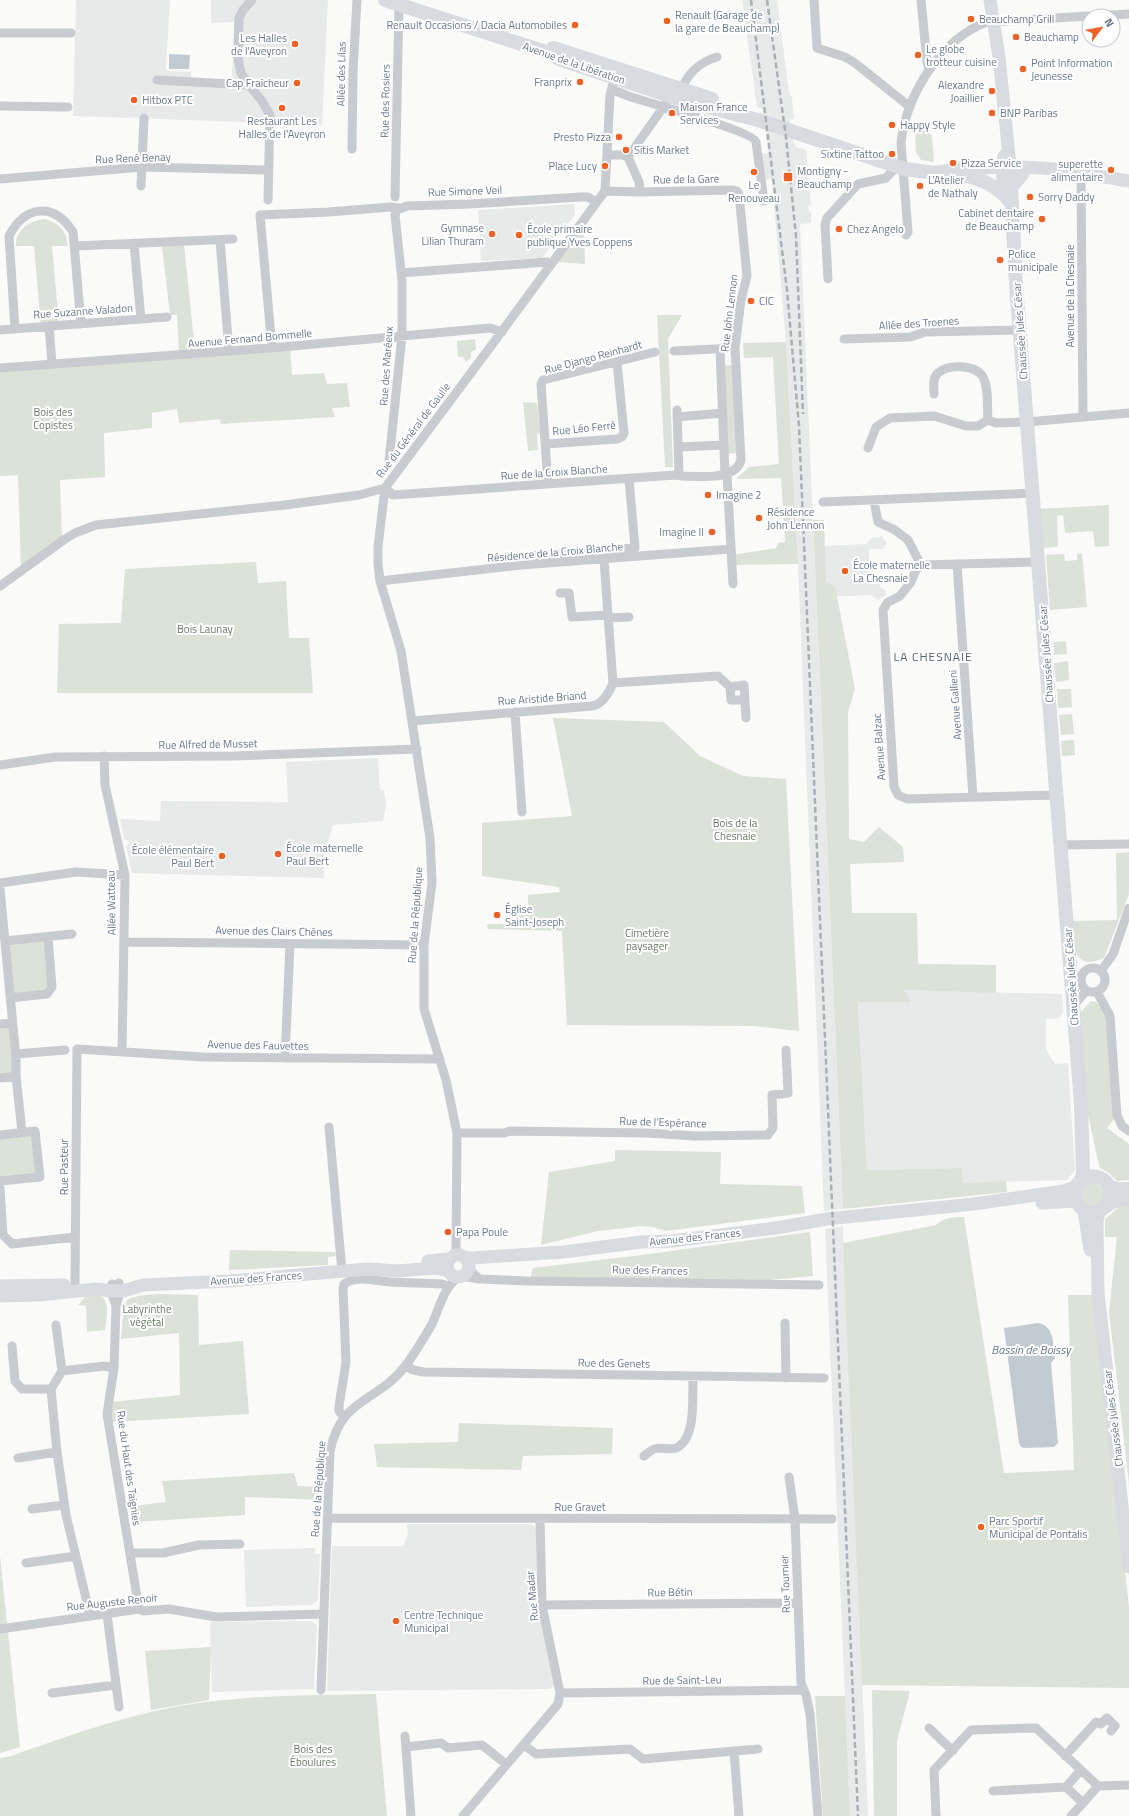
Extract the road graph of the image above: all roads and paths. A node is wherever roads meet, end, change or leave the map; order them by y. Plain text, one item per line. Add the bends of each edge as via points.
1 (252, 0) edge
2 (357, 0) edge
3 (385, 0) edge
4 (814, 0) edge
5 (921, 0) edge
6 (990, 0) edge
7 (399, 2) edge
8 (1081, 17) edge
9 (994, 22) junction
10 (0, 33) edge
11 (71, 33) dead end
12 (717, 57) dead end
13 (929, 70) junction
14 (616, 79) junction
15 (157, 80) dead end
16 (250, 86) junction
17 (673, 98) junction
18 (0, 106) edge
19 (910, 107) junction
20 (68, 108) dead end
21 (144, 118) dead end
22 (352, 149) dead end
23 (607, 155) junction
24 (628, 158) junction
25 (900, 167) junction
26 (142, 168) junction
27 (268, 170) junction
28 (1010, 171) junction
29 (948, 172) junction
30 (1081, 174) junction
31 (963, 175) junction
32 (0, 180) edge
33 (1128, 180) edge
34 (141, 186) dead end
35 (605, 191) junction
36 (640, 192) junction
37 (1009, 195) junction
38 (395, 197) dead end
39 (268, 200) dead end
40 (764, 201) dead end
41 (596, 202) junction
42 (399, 208) junction
43 (743, 220) joint
44 (906, 235) dead end
45 (233, 239) dead end
46 (220, 240) junction
47 (134, 244) junction
48 (75, 246) junction
49 (550, 265) junction
50 (401, 273) junction
51 (828, 279) dead end
52 (167, 317) dead end
53 (141, 319) junction
54 (81, 324) junction
55 (49, 326) junction
56 (15, 328) junction
57 (0, 330) edge
58 (1020, 330) junction
59 (502, 332) junction
60 (402, 336) junction
61 (844, 339) dead end
62 (272, 348) junction
63 (736, 348) junction
64 (720, 349) junction
65 (229, 351) junction
66 (674, 351) dead end
67 (655, 352) dead end
68 (617, 362) junction
69 (52, 363) junction
70 (0, 368) edge
71 (934, 394) dead end
72 (723, 413) junction
73 (1129, 413) edge
74 (1083, 417) junction
75 (988, 420) junction
76 (1027, 422) junction
77 (546, 444) junction
78 (724, 445) junction
79 (678, 447) junction
80 (868, 448) dead end
81 (389, 461) dead end
82 (726, 475) junction
83 (678, 476) junction
84 (629, 478) junction
85 (548, 484) junction
86 (385, 488) junction
87 (1032, 493) junction
88 (874, 501) junction
89 (823, 502) dead end
90 (731, 549) junction
91 (529, 556) dead end
92 (604, 560) junction
93 (1038, 562) junction
94 (957, 564) junction
95 (921, 565) junction
96 (380, 581) junction
97 (733, 584) dead end
98 (0, 586) edge
99 (560, 593) dead end
100 (608, 616) junction
101 (629, 617) dead end
102 (613, 683) junction
103 (730, 687) junction
104 (745, 700) junction
105 (515, 712) junction
106 (746, 718) dead end
107 (412, 721) junction
108 (417, 749) junction
109 (104, 756) junction
110 (0, 765) edge
111 (1057, 795) junction
112 (973, 797) junction
113 (522, 812) dead end
114 (1129, 844) edge
115 (1062, 845) junction
116 (125, 875) junction
117 (0, 883) edge
118 (0, 889) edge
119 (1129, 908) edge
120 (72, 934) dead end
121 (48, 936) junction
122 (5, 941) junction
123 (124, 942) junction
124 (290, 944) junction
125 (424, 945) junction
126 (1070, 960) junction
127 (1086, 970) junction
128 (1101, 971) junction
129 (1086, 991) junction
130 (1097, 992) junction
131 (10, 998) junction
132 (1072, 1008) junction
133 (12, 1023) junction
134 (0, 1024) edge
135 (77, 1049) joint
136 (65, 1050) dead end
137 (786, 1050) dead end
138 (122, 1052) junction
139 (16, 1054) junction
140 (285, 1058) junction
141 (440, 1059) junction
142 (16, 1076) junction
143 (0, 1078) edge
144 (1081, 1104) junction
145 (329, 1127) dead end
146 (1129, 1131) edge
147 (22, 1132) junction
148 (457, 1133) junction
149 (0, 1135) edge
150 (1097, 1176) junction
151 (0, 1181) edge
152 (1079, 1184) junction
153 (1109, 1187) junction
154 (0, 1188) edge
155 (1129, 1189) edge
156 (1129, 1199) edge
157 (974, 1204) junction
158 (1080, 1206) junction
159 (1104, 1208) junction
160 (75, 1237) junction
161 (457, 1268) junction
162 (343, 1278) junction
163 (818, 1284) dead end
164 (0, 1286) edge
165 (116, 1287) junction
166 (78, 1288) junction
167 (1098, 1293) junction
168 (0, 1296) edge
169 (785, 1323) dead end
170 (56, 1325) dead end
171 (12, 1346) dead end
172 (406, 1365) junction
173 (114, 1368) junction
174 (62, 1371) junction
175 (693, 1376) junction
176 (786, 1378) junction
177 (824, 1378) dead end
178 (51, 1389) junction
179 (344, 1417) junction
180 (57, 1452) junction
181 (644, 1456) dead end
182 (18, 1458) dead end
183 (788, 1477) dead end
184 (64, 1505) junction
185 (32, 1509) dead end
186 (328, 1518) junction
187 (540, 1519) junction
188 (795, 1519) junction
189 (832, 1519) dead end
190 (236, 1546) dead end
191 (130, 1553) junction
192 (76, 1556) junction
193 (26, 1563) dead end
194 (1129, 1568) edge
195 (798, 1603) junction
196 (542, 1605) junction
197 (140, 1609) junction
198 (107, 1614) junction
199 (323, 1614) junction
200 (90, 1615) junction
201 (0, 1629) edge
202 (116, 1685) junction
203 (321, 1690) dead end
204 (803, 1690) junction
205 (52, 1692) dead end
206 (560, 1693) junction
207 (119, 1707) dead end
208 (929, 1728) dead end
209 (1111, 1731) dead end
210 (405, 1736) dead end
211 (524, 1745) junction
212 (406, 1747) junction
213 (758, 1750) dead end
214 (734, 1751) junction
215 (953, 1751) junction
216 (1065, 1756) junction
217 (506, 1764) junction
218 (1081, 1770) junction
219 (1129, 1785) edge
220 (1098, 1786) junction
221 (1066, 1788) junction
222 (993, 1791) dead end
223 (1082, 1803) junction
224 (411, 1816) edge
225 (463, 1816) edge
226 (739, 1816) edge
227 (818, 1816) edge
228 (936, 1816) edge
229 (1071, 1816) edge

1 - 16 street via 239,18 238,59 241,73
2 - 22 street, Allée des Lilas
3 - 7 main road, Avenue de la Libération
4 - 19 street via 818,48 855,63
5 - 13 street
6 - 9 main road, Chaussée Jules César
7 - 14 main road, Avenue de la Libération via 529,43 558,49
7 - 38 street, Rue des Rosiers
8 - 9 street
9 - 13 street via 978,26 961,37 944,51
9 - 28 main road, Chaussée Jules César
10 - 11 street
12 - 17 street via 701,63 693,70
13 - 19 street
14 - 17 main road, Avenue de la Libération
14 - 23 street via 610,95
15 - 16 street
16 - 27 street via 270,115
17 - 24 street
17 - 25 main road, Avenue de la Libération via 764,119
17 - 40 street via 756,139
18 - 20 street
19 - 25 street via 902,130
21 - 26 street
23 - 24 street via 623,155
23 - 35 street
24 - 36 street via 639,182
25 - 29 main road, Avenue de la Libération via 936,173
25 - 44 street via 908,232
25 - 51 street via 886,178 858,184 827,218 825,225
26 - 27 street, Rue René Benay
26 - 32 street, Rue René Benay
26 - 34 street
27 - 39 street
28 - 29 main road via 960,169
28 - 30 main road via 1056,169
28 - 31 main road
28 - 37 main road, Chaussée Jules César
29 - 31 main road
30 - 33 main road
30 - 74 street, Avenue de la Chesnaie
31 - 37 main road
35 - 36 street, Rue de la Gare
35 - 41 street, Rue du Général de Gaulle
36 - 43 street, Rue de la Gare via 737,191
37 - 58 main road, Chaussée Jules César
41 - 42 street, Rue Simone Veil via 588,197 581,197
41 - 49 street, Rue du Général de Gaulle
42 - 50 street via 395,215
42 - 62 street, Rue Simone Veil via 260,215
43 - 63 street, Rue John Lennon via 747,276 741,300
45 - 46 street
46 - 47 street
46 - 65 street
47 - 48 street
47 - 53 street
48 - 54 street
48 - 56 street via 73,232 65,220 52,213 39,211 24,216 14,226 9,236
49 - 50 street via 547,262
49 - 59 street, Rue du Général de Gaulle
50 - 60 street, Rue des Maréeux
52 - 53 street, Rue Suzanne Valadon
53 - 54 street, Rue Suzanne Valadon
54 - 55 street, Rue Suzanne Valadon
55 - 56 street, Rue Suzanne Valadon
55 - 69 street
56 - 57 street, Rue Suzanne Valadon
58 - 61 street, Allée des Troenes via 925,332 910,337
58 - 76 main road, Chaussée Jules César
59 - 60 street, Avenue Fernand Bommelle via 490,328
59 - 86 street, Rue du Général de Gaulle
60 - 62 street, Avenue Fernand Bommelle
60 - 81 street, Rue des Maréeux
62 - 65 street, Avenue Fernand Bommelle
63 - 64 street
63 - 82 street, Rue John Lennon via 741,460 736,470
64 - 66 street
64 - 72 street
65 - 69 street, Avenue Fernand Bommelle
67 - 68 street, Rue Django Reinhardt
68 - 77 street, Rue Django Reinhardt via 543,380 541,384
68 - 77 street, Rue Léo Ferré via 624,433 622,437
69 - 70 street, Avenue Fernand Bommelle
71 - 75 street via 933,380 937,373 950,368 976,370 983,377 986,386
72 - 78 street
72 - 79 street via 677,413
73 - 74 street
74 - 76 street
75 - 76 street via 996,423
75 - 80 street via 978,426 966,426 934,416 890,418 876,427
76 - 87 main road, Chaussée Jules César
77 - 85 street, Rue Django Reinhardt
78 - 79 street
78 - 82 street
79 - 83 street
82 - 83 street, Rue de la Croix Blanche
82 - 90 street
83 - 84 street, Rue de la Croix Blanche
84 - 85 street, Rue de la Croix Blanche
84 - 91 street via 635,548
85 - 86 street, Rue de la Croix Blanche via 393,495
86 - 96 street, Rue de la République via 378,547
86 - 98 street, Rue du Général de Gaulle via 359,495 278,506 96,525 65,539
87 - 88 street
87 - 93 main road, Chaussée Jules César
88 - 89 street
88 - 95 street via 878,522 908,540
90 - 92 street, Résidence de la Croix Blanche
90 - 97 street
92 - 96 street, Résidence de la Croix Blanche via 521,565
92 - 100 street
93 - 94 street
93 - 111 main road, Chaussée Jules César
94 - 95 street
94 - 112 street, Avenue Gallieni
95 - 112 street, Avenue Balzac via 900,596 888,602 883,610 894,787 898,795 907,799
96 - 107 street, Rue de la République via 401,652
99 - 100 street via 570,594 572,617
100 - 101 street
100 - 102 street
102 - 103 street via 718,676
102 - 105 street, Rue Aristide Briand via 604,699 595,706
103 - 104 street via 731,700
103 - 104 street via 744,685
104 - 106 street
105 - 107 street, Rue Aristide Briand
105 - 113 street
107 - 108 street, Rue de la République
108 - 109 street, Rue Alfred de Musset via 234,756
108 - 125 street, Rue de la République via 432,860 431,897
109 - 110 street, Rue Alfred de Musset via 55,756
109 - 116 street, Allée Watteau via 105,785
111 - 112 street, Avenue Balzac
111 - 115 main road, Chaussée Jules César
114 - 115 street
115 - 126 main road, Chaussée Jules César
116 - 117 street via 76,872
116 - 123 street, Allée Watteau
118 - 122 street
119 - 128 street via 1113,954
120 - 121 street
121 - 122 street
121 - 131 street via 52,987 47,994
122 - 131 street
123 - 124 street, Avenue des Clairs Chênes
123 - 138 street, Allée Watteau
124 - 125 street, Avenue des Clairs Chênes
124 - 140 street
125 - 141 street, Rue de la République via 424,1009
126 - 127 street
126 - 132 main road, Chaussée Jules César
127 - 128 street via 1096,968
127 - 129 street via 1080,980
128 - 130 street via 1105,981 1103,988
129 - 130 street
129 - 132 street
130 - 146 street via 1110,1016 1117,1115 1122,1126
131 - 133 street
132 - 144 main road, Chaussée Jules César
133 - 134 street
133 - 139 street
135 - 138 street, Avenue des Fauvettes
135 - 160 street, Rue Pasteur
136 - 139 street
137 - 148 street, Rue de l'Espérance via 788,1093 772,1095 773,1128 768,1135 696,1136 510,1131
138 - 140 street, Avenue des Fauvettes via 203,1057
139 - 142 street
140 - 141 street, Avenue des Fauvettes
141 - 148 street, Rue de la République
142 - 143 street
142 - 147 street
144 - 150 main road, Chaussée Jules César via 1092,1165
144 - 152 main road, Chaussée Jules César via 1083,1173
145 - 162 street
147 - 149 street
147 - 151 street via 35,1131 40,1177
148 - 161 street, Rue de la République
150 - 152 main road via 1088,1177
150 - 153 main road
152 - 157 main road via 1062,1192
152 - 158 main road via 1075,1194
153 - 155 main road
153 - 159 main road via 1111,1195
154 - 160 street via 3,1235 12,1244
156 - 159 main road
157 - 158 main road
157 - 161 main road, Avenue des Frances via 827,1219 776,1228 564,1252 472,1258
158 - 159 main road via 1092,1213
158 - 167 main road, Chaussée Jules César
159 - 167 main road, Chaussée Jules César via 1097,1222
160 - 166 street, Rue Pasteur
161 - 162 main road, Avenue des Frances via 389,1264
161 - 162 street, Avenue des Frances via 442,1284 369,1279 351,1281
161 - 163 street, Rue des Frances via 480,1279
161 - 172 street, Rue de la République via 431,1325
162 - 165 main road, Avenue des Frances
162 - 179 street via 346,1362 339,1411
164 - 166 main road, Avenue des Frances
165 - 166 main road, Avenue des Frances
165 - 173 street, Rue du Haut des Taignies
166 - 168 main road, Avenue des Frances via 33,1295
167 - 194 main road, Chaussée Jules César
169 - 176 street
170 - 174 street
171 - 178 street via 15,1381 22,1388
172 - 175 street, Rue des Genets via 423,1372
172 - 179 street, Rue de la République via 400,1373
173 - 174 street via 104,1366
173 - 191 street, Rue du Haut des Taignies via 107,1414
174 - 178 street
175 - 176 street, Rue des Genets
175 - 181 street via 692,1421 686,1438 674,1449 654,1449
176 - 177 street, Rue des Genets
178 - 180 street
179 - 186 street, Rue de la République via 337,1428 330,1452
180 - 182 street
180 - 184 street
183 - 188 street, Rue Tournier
184 - 185 street
184 - 192 street
186 - 187 street, Rue Gravet
186 - 199 street, Rue de la République
187 - 188 street, Rue Gravet
187 - 196 street, Rue Madar
188 - 189 street, Rue Gravet
188 - 195 street, Rue Tournier
190 - 191 street via 200,1545 163,1553
191 - 197 street, Rue du Haut des Taignies
192 - 193 street
192 - 200 street
195 - 196 street, Rue Bétin
195 - 204 street, Rue Tournier
196 - 206 street, Rue Madar
197 - 198 street, Rue Auguste Renoir
197 - 199 street, Rue Auguste Renoir via 169,1609 216,1617
198 - 200 street, Rue Auguste Renoir
198 - 202 street
199 - 203 street, Rue de la République
200 - 201 street, Rue Auguste Renoir
202 - 205 street
202 - 207 street
204 - 206 street, Rue de Saint-Leu
204 - 227 street, Rue Tournier via 810,1714
206 - 211 street via 558,1704
208 - 215 street
209 - 216 street via 1115,1726 1107,1718 1101,1724 1096,1722
210 - 212 street
211 - 214 street via 536,1754 630,1749 643,1758
211 - 217 street
212 - 217 street via 442,1743 448,1748 482,1745
212 - 224 street
213 - 214 street
214 - 226 street
215 - 216 street via 972,1730 1036,1728
215 - 228 street via 934,1770
216 - 218 street
217 - 225 street
218 - 220 street
218 - 221 street
219 - 220 street
220 - 223 street
221 - 222 street
221 - 223 street
223 - 229 street

